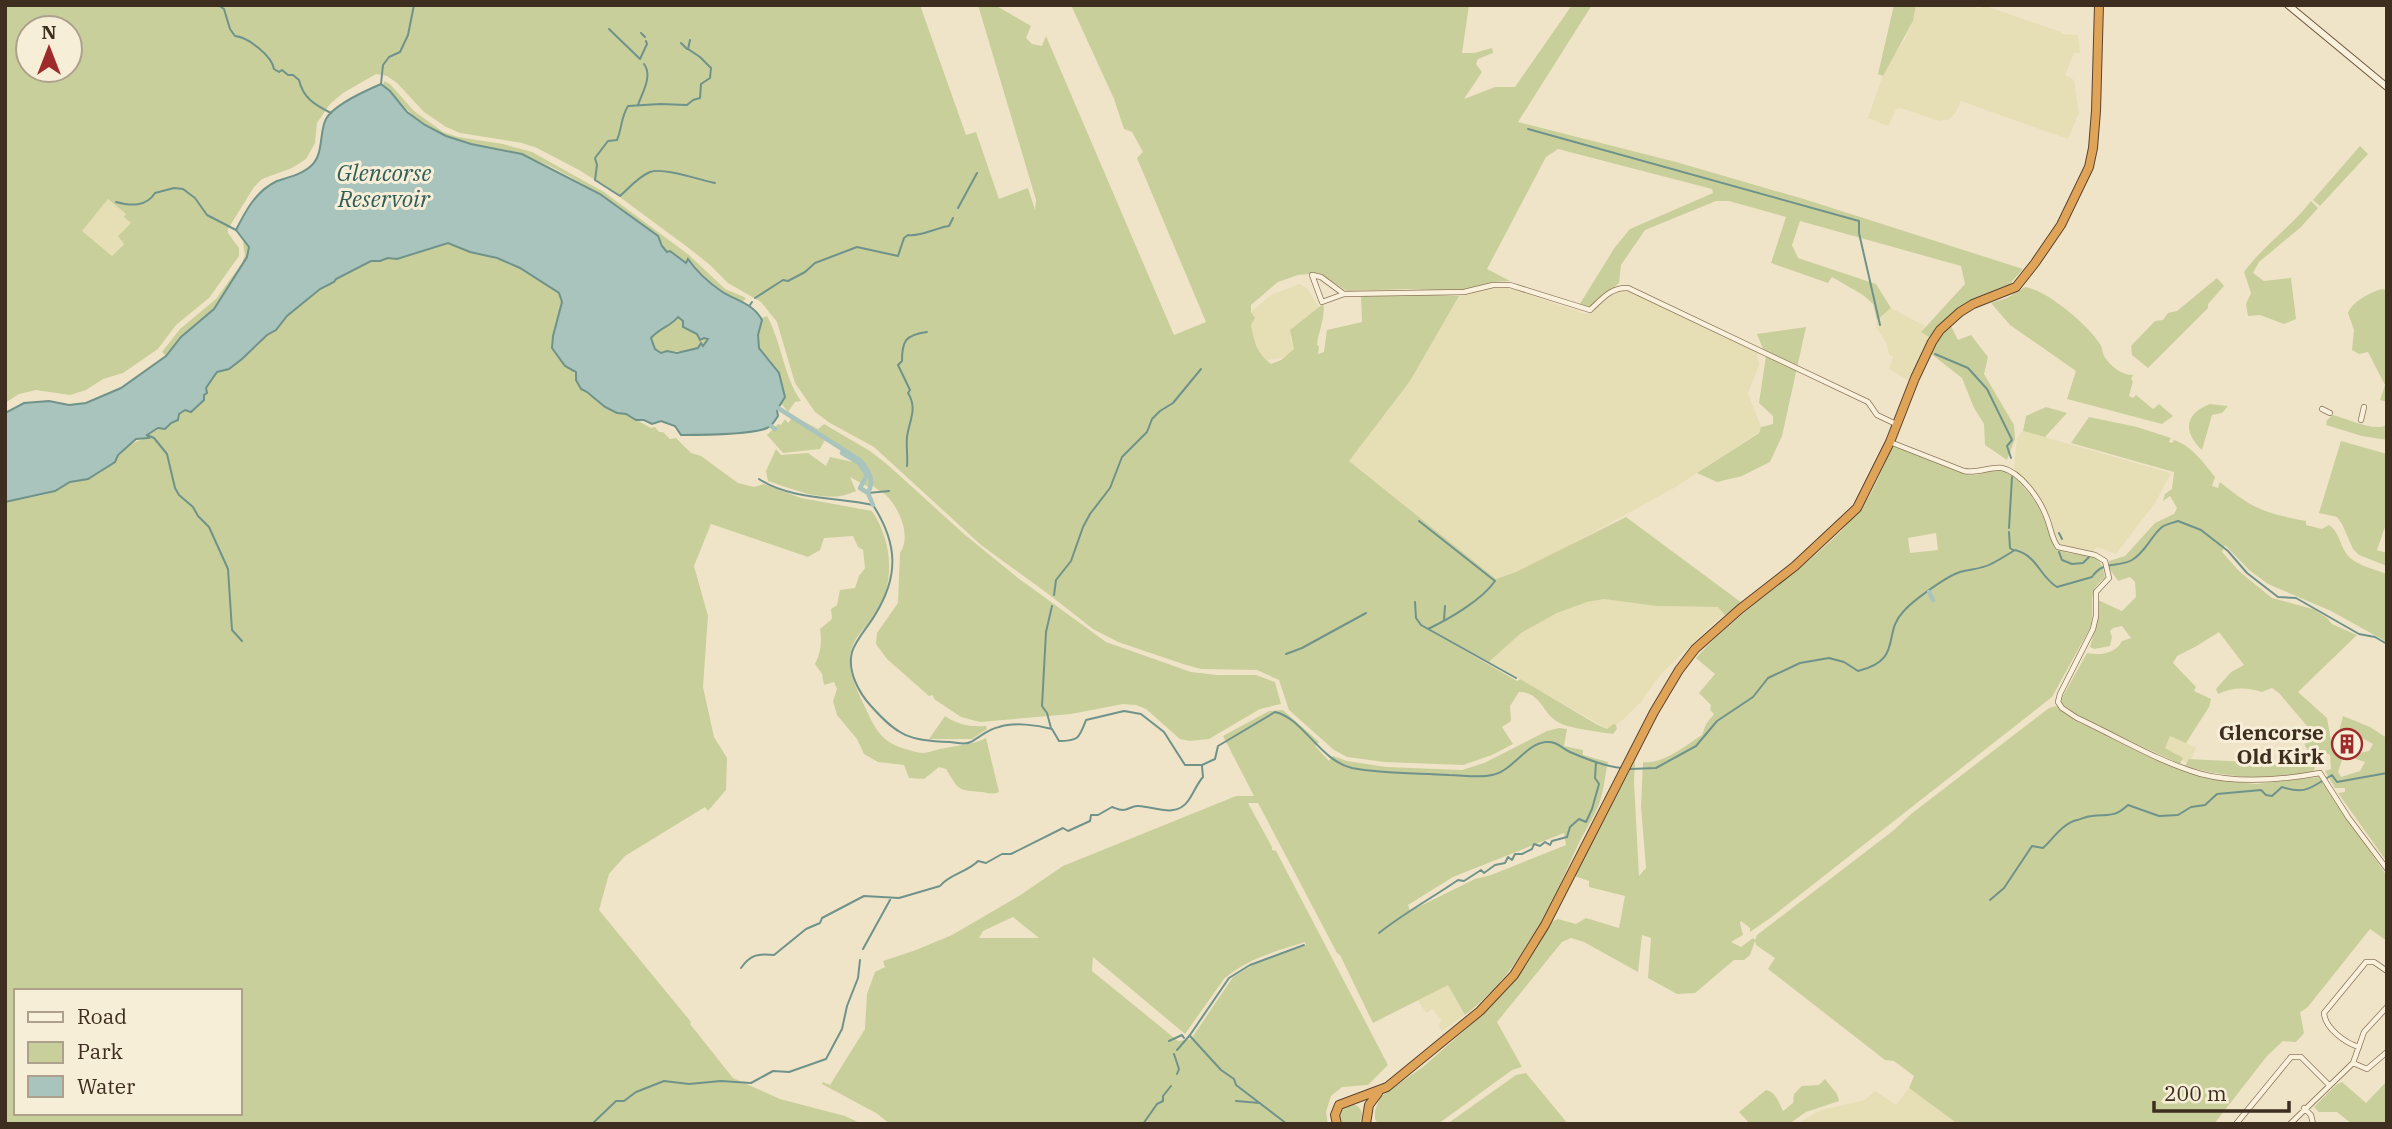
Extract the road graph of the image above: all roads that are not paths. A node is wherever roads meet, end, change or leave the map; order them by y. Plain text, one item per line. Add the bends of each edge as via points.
1 (2099, 5) edge
2 (2288, 5) edge
3 (2387, 86) edge
4 (1344, 293) junction
5 (2364, 407) dead end
6 (2322, 408) dead end
7 (2330, 413) dead end
8 (2361, 420) dead end
9 (1897, 424) junction
10 (1890, 442) junction
11 (2387, 869) edge
12 (2387, 971) edge
13 (2387, 1007) edge
14 (2359, 1047) junction
15 (2387, 1052) edge
16 (2353, 1063) junction
17 (2329, 1085) junction
18 (1380, 1091) junction
19 (1353, 1100) junction
20 (2304, 1108) junction
21 (1368, 1119) edge
22 (1337, 1124) edge
23 (2236, 1124) edge
24 (2290, 1124) edge
25 (2313, 1124) edge

1 - 9 highway via 2093,148 2081,188 2016,287 1973,304 1940,330
2 - 3 street
4 - 4 street via 1321,277 1312,275 1322,302
4 - 9 street via 1464,292 1510,285 1590,310 1612,290 1628,288 1867,402 1877,415
5 - 8 street
6 - 7 street
9 - 10 highway
10 - 11 street via 1964,471 2004,468 2016,475 2040,505 2058,547 2103,559 2109,578 2096,592 2093,629 2060,694 2062,708 2205,775 2254,780 2320,773
10 - 18 highway via 1848,518 1695,649 1663,695 1514,975 1480,1011
12 - 14 street via 2366,962 2324,1013 2327,1024
13 - 14 street via 2364,1032
14 - 16 street
15 - 16 street via 2367,1069
16 - 17 street
17 - 20 street
17 - 23 street via 2301,1057 2291,1057
18 - 19 highway
18 - 21 highway via 1372,1099
19 - 21 highway via 1362,1104
19 - 22 highway via 1339,1105
20 - 24 street
20 - 25 street

